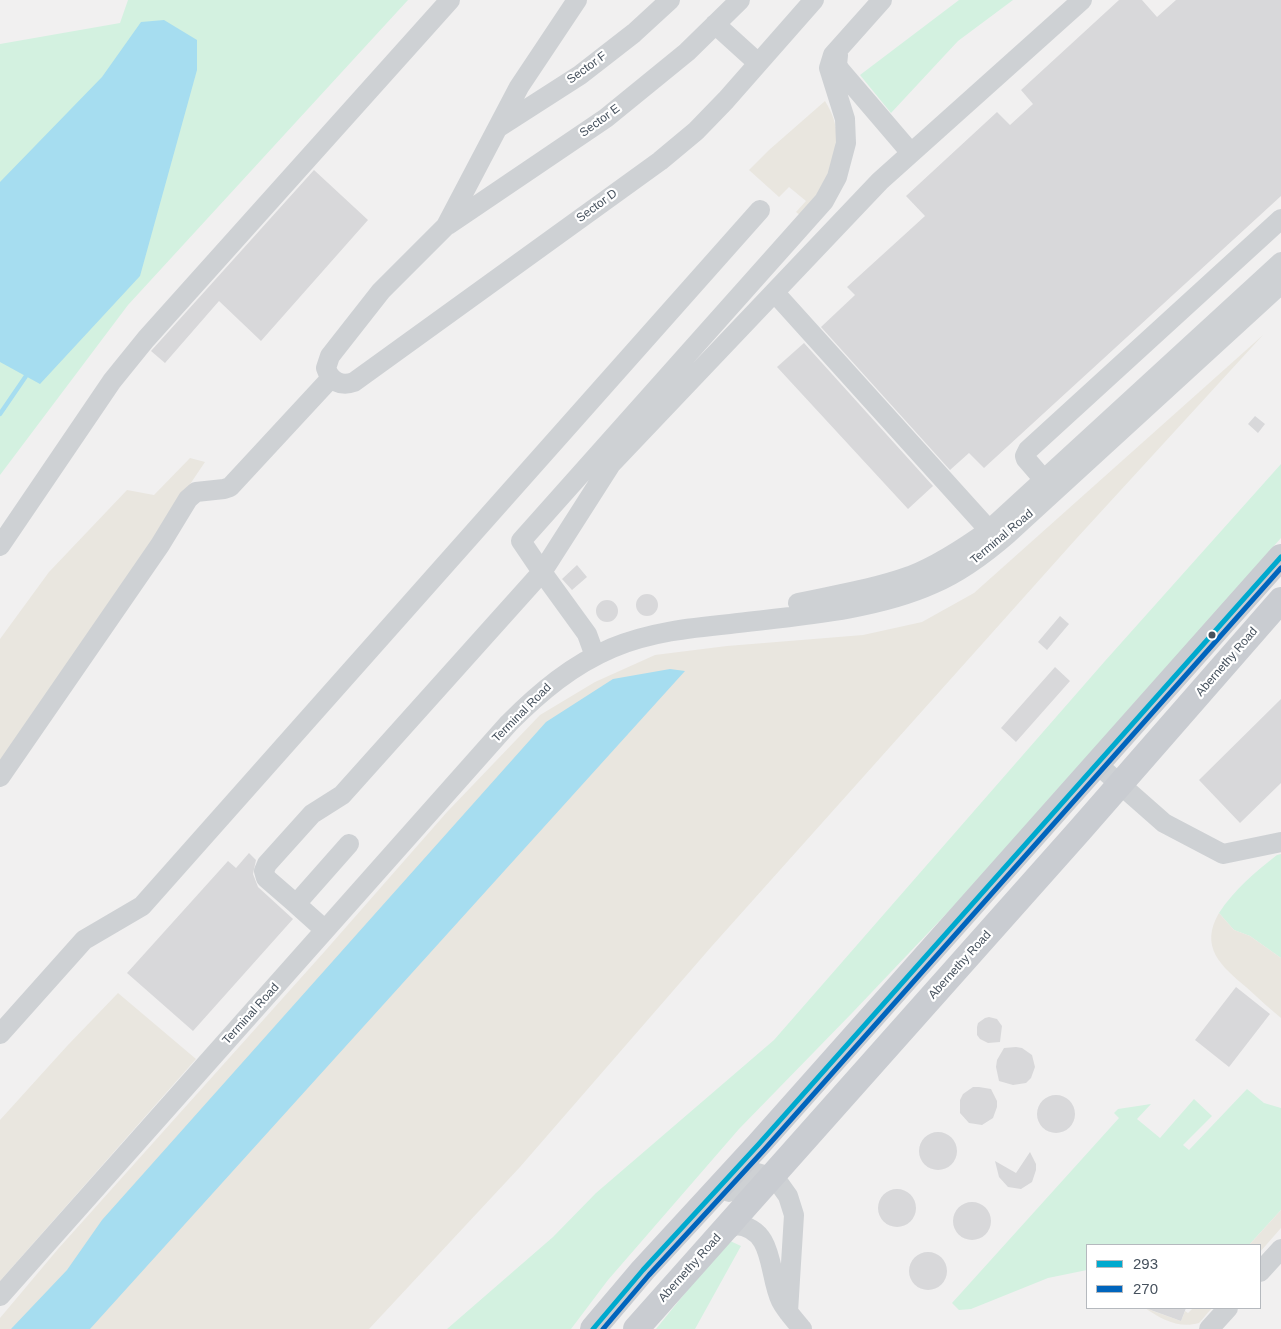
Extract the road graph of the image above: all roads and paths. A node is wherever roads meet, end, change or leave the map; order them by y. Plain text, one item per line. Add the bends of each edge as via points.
1 (450, 0) edge
2 (577, 0) edge
3 (670, 0) edge
4 (740, 0) edge
5 (814, 0) edge
6 (1082, 0) edge
7 (874, 3) edge
8 (716, 24) junction
9 (846, 41) junction
10 (758, 64) junction
11 (498, 128) junction
12 (911, 153) junction
13 (760, 210) dead end
14 (1281, 219) edge
15 (446, 226) junction
16 (1281, 262) edge
17 (1281, 284) edge
18 (775, 293) junction
19 (331, 378) junction
20 (1045, 481) junction
21 (989, 530) junction
22 (0, 546) edge
23 (1281, 556) edge
24 (542, 572) junction
25 (1281, 600) edge
26 (674, 630) junction
27 (595, 656) junction
28 (1097, 764) junction
29 (0, 777) edge
30 (1120, 784) junction
31 (1281, 842) edge
32 (350, 844) dead end
33 (296, 904) junction
34 (325, 930) junction
35 (0, 1034) edge
36 (771, 1177) junction
37 (719, 1235) junction
38 (1281, 1249) edge
39 (643, 1270) junction
40 (1261, 1271) edge
41 (0, 1296) edge
42 (1227, 1309) edge
43 (788, 1312) junction
44 (593, 1329) edge
45 (636, 1329) edge
46 (802, 1329) edge
47 (1209, 1329) edge

1 - 22 street via 146,339 112,381
2 - 11 street via 520,87
3 - 11 street, Sector F via 580,75
4 - 8 street, Sector E
5 - 10 street, Sector D
6 - 12 street
7 - 9 street
8 - 10 street
8 - 15 street, Sector E via 606,118
9 - 12 street via 838,55 838,65
9 - 24 street via 829,64 847,130 844,158 831,190 521,540
10 - 19 street, Sector D via 696,131 660,161 354,382 341,384
11 - 15 street
12 - 18 street via 880,181
13 - 35 street via 142,906 84,940
14 - 20 street via 1028,450 1026,459
15 - 19 street via 381,291 330,356 326,368
16 - 20 street
17 - 26 street, Terminal Road via 1008,534 950,576 914,592 863,606
18 - 21 street
18 - 24 street via 611,464
19 - 29 street via 230,487 196,492 188,498 160,545
20 - 21 street
21 - 26 street via 943,560 903,578
23 - 28 main road
24 - 27 street via 586,634
24 - 33 street via 342,795 312,814 267,864 266,878
25 - 30 main road, Abernethy Road
26 - 27 street, Terminal Road via 646,636
27 - 34 street, Terminal Road via 563,674 509,723
28 - 30 street
28 - 39 main road
30 - 31 street via 1164,823 1223,854
30 - 36 main road, Abernethy Road
32 - 33 street
33 - 34 street
34 - 41 street, Terminal Road
36 - 37 main road, Abernethy Road
36 - 39 street via 754,1172 746,1175 688,1238
36 - 43 street via 783,1188 794,1215
37 - 43 street via 736,1225 751,1228 759,1234 767,1249 781,1303
37 - 45 main road, Abernethy Road
38 - 40 street
39 - 44 main road
42 - 47 street
43 - 46 street

